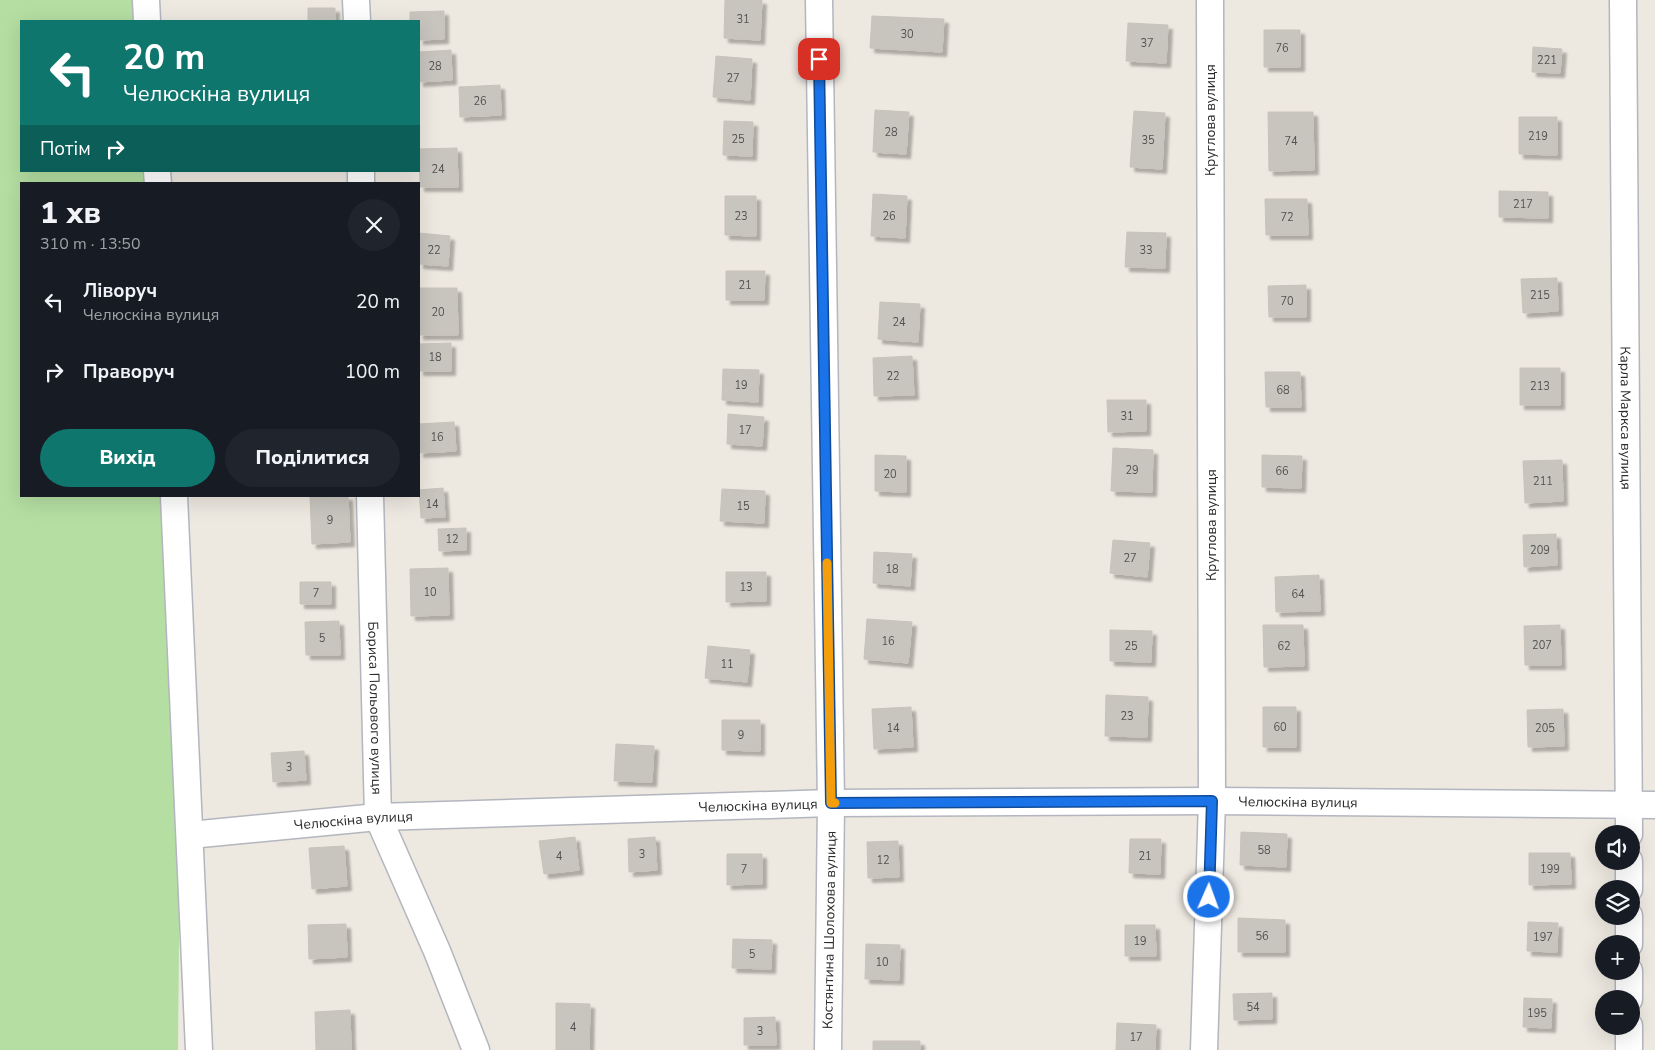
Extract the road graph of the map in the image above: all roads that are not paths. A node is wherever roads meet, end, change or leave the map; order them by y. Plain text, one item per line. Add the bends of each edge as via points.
1 (146, 0) edge
2 (356, 0) edge
3 (818, 0) edge
4 (1210, 0) edge
5 (1624, 0) edge
6 (147, 20) edge
7 (357, 20) edge
8 (174, 497) edge
9 (370, 497) edge
10 (1212, 801) junction
11 (831, 803) junction
12 (1629, 804) junction
13 (1655, 805) edge
14 (378, 817) junction
15 (1629, 825) edge
16 (190, 835) junction
17 (1629, 1035) edge
18 (200, 1050) edge
19 (476, 1050) edge
20 (828, 1050) edge
21 (1204, 1050) edge
22 (1629, 1050) edge

1 - 6 street
2 - 7 street
3 - 11 street, Костянтина Шолохова вулиця
4 - 10 street, Круглова вулиця
5 - 12 street, Карла Маркса вулиця
8 - 16 street
9 - 14 street, Бориса Польового вулиця
10 - 11 street, Челюскіна вулиця
10 - 12 street, Челюскіна вулиця
10 - 21 street, Круглова вулиця
11 - 14 street, Челюскіна вулиця
11 - 20 street, Костянтина Шолохова вулиця
12 - 13 street, Челюскіна вулиця
12 - 15 street, Карла Маркса вулиця
14 - 16 street, Челюскіна вулиця
14 - 19 street, Бориса Польового вулиця
16 - 18 street
17 - 22 street

